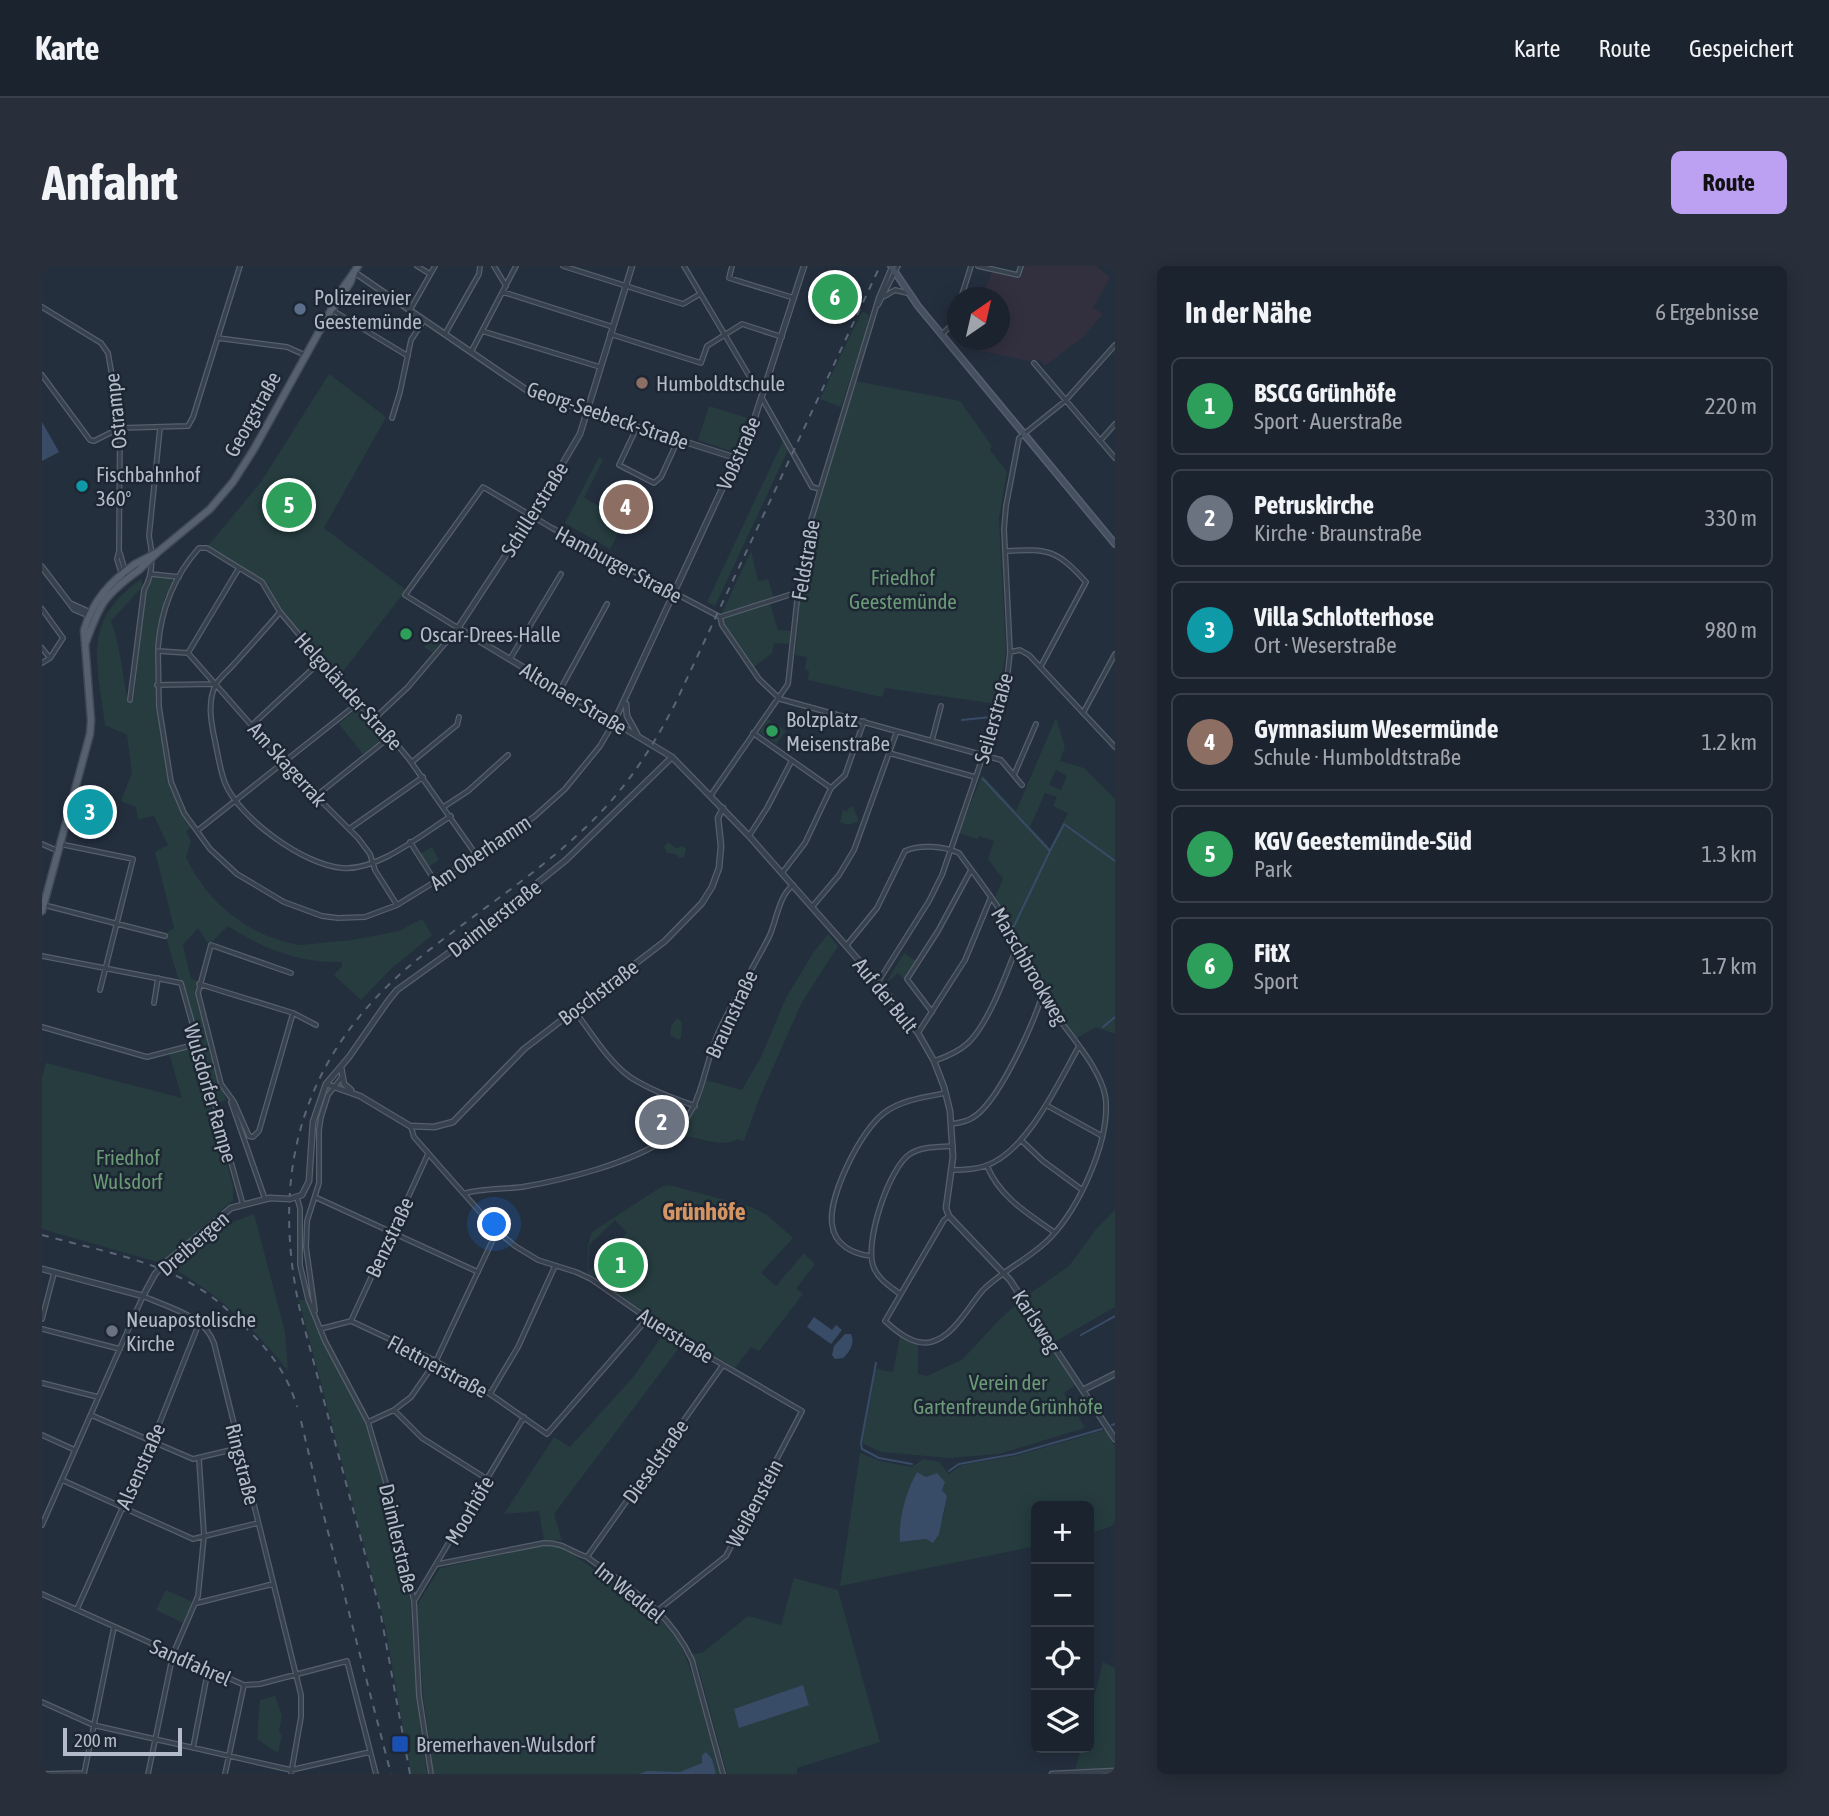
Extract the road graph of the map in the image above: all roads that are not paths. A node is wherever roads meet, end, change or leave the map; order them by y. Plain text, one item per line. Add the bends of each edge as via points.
1 (240, 266) edge
2 (417, 266) edge
3 (435, 266) edge
4 (480, 266) edge
5 (494, 266) edge
6 (516, 266) edge
7 (563, 266) edge
8 (632, 266) edge
9 (684, 266) edge
10 (732, 266) edge
11 (804, 266) edge
12 (971, 266) edge
13 (978, 266) edge
14 (1021, 266) edge
15 (894, 268) edge
16 (354, 269) edge
17 (430, 274) junction
18 (506, 286) junction
19 (626, 286) junction
20 (964, 287) edge
21 (503, 292) junction
22 (701, 293) junction
23 (907, 293) junction
24 (794, 298) junction
25 (883, 298) junction
26 (42, 307) edge
27 (331, 310) junction
28 (410, 310) junction
29 (875, 310) junction
30 (425, 320) junction
31 (613, 327) junction
32 (947, 329) edge
33 (482, 331) junction
34 (444, 334) junction
35 (610, 334) junction
36 (725, 335) junction
37 (941, 335) junction
38 (782, 337) junction
39 (218, 338) junction
40 (1115, 345) edge
41 (471, 352) junction
42 (305, 355) junction
43 (408, 356) junction
44 (1034, 363) dead end
45 (600, 368) junction
46 (42, 375) edge
47 (766, 385) junction
48 (762, 398) junction
49 (1065, 401) junction
50 (586, 410) junction
51 (391, 418) dead end
52 (1115, 424) edge
53 (637, 427) junction
54 (120, 428) junction
55 (160, 428) junction
56 (1023, 434) junction
57 (678, 440) junction
58 (1100, 441) junction
59 (736, 458) junction
60 (1115, 458) edge
61 (820, 489) junction
62 (531, 516) junction
63 (1115, 544) edge
64 (202, 547) joint
65 (1006, 551) junction
66 (42, 567) edge
67 (239, 568) junction
68 (125, 574) junction
69 (151, 574) junction
70 (561, 574) dead end
71 (179, 577) junction
72 (798, 592) junction
73 (675, 594) junction
74 (405, 595) joint
75 (607, 604) dead end
76 (42, 609) edge
77 (280, 612) junction
78 (91, 615) junction
79 (721, 616) junction
80 (458, 628) junction
81 (42, 648) edge
82 (158, 649) junction
83 (1010, 652) junction
84 (188, 653) junction
85 (1115, 654) edge
86 (50, 658) junction
87 (509, 659) junction
88 (321, 661) junction
89 (42, 663) edge
90 (1041, 666) junction
91 (216, 684) junction
92 (157, 685) junction
93 (560, 690) junction
94 (626, 699) junction
95 (780, 699) junction
96 (131, 700) dead end
97 (357, 704) junction
98 (941, 706) dead end
99 (1083, 713) junction
100 (459, 717) dead end
101 (375, 718) junction
102 (864, 721) junction
103 (614, 723) junction
104 (1036, 724) dead end
105 (252, 725) junction
106 (897, 730) junction
107 (753, 733) junction
108 (391, 736) junction
109 (1115, 737) edge
110 (640, 738) junction
111 (932, 740) junction
112 (1111, 743) junction
113 (1115, 747) edge
114 (889, 753) junction
115 (984, 754) junction
116 (508, 755) dead end
117 (672, 757) junction
118 (792, 761) junction
119 (284, 762) junction
120 (412, 762) junction
121 (1014, 775) junction
122 (423, 777) junction
123 (976, 777) junction
124 (1022, 785) dead end
125 (831, 788) junction
126 (711, 795) junction
127 (316, 796) junction
128 (237, 800) junction
129 (444, 807) junction
130 (723, 808) junction
131 (451, 816) junction
132 (349, 829) junction
133 (197, 831) junction
134 (749, 836) junction
135 (411, 842) junction
136 (42, 844) edge
137 (59, 848) junction
138 (951, 849) junction
139 (477, 856) junction
140 (372, 864) junction
141 (971, 870) junction
142 (782, 873) junction
143 (436, 882) junction
144 (793, 885) junction
145 (991, 897) junction
146 (397, 905) junction
147 (812, 907) junction
148 (43, 908) edge
149 (116, 923) junction
150 (165, 936) dead end
151 (1018, 944) junction
152 (846, 946) junction
153 (42, 956) edge
154 (104, 968) junction
155 (291, 973) dead end
156 (158, 977) junction
157 (877, 982) junction
158 (199, 984) junction
159 (100, 990) dead end
160 (1042, 996) junction
161 (154, 1003) dead end
162 (573, 1010) junction
163 (932, 1012) junction
164 (293, 1013) junction
165 (316, 1025) dead end
166 (42, 1027) edge
167 (918, 1033) junction
168 (197, 1044) junction
169 (1078, 1047) junction
170 (934, 1061) junction
171 (341, 1066) junction
172 (342, 1077) junction
173 (326, 1084) junction
174 (335, 1086) junction
175 (946, 1093) junction
176 (360, 1096) junction
177 (230, 1099) junction
178 (1046, 1105) junction
179 (695, 1106) junction
180 (951, 1124) junction
181 (411, 1126) junction
182 (1102, 1136) junction
183 (1021, 1140) junction
184 (953, 1146) junction
185 (428, 1153) junction
186 (987, 1166) junction
187 (952, 1170) junction
188 (1082, 1190) junction
189 (464, 1194) junction
190 (316, 1197) junction
191 (267, 1198) junction
192 (294, 1198) junction
193 (243, 1205) junction
194 (949, 1216) junction
195 (497, 1231) junction
196 (391, 1232) junction
197 (1054, 1233) junction
198 (871, 1256) junction
199 (555, 1266) junction
200 (42, 1269) edge
201 (478, 1272) junction
202 (54, 1273) junction
203 (1005, 1273) junction
204 (900, 1294) junction
205 (143, 1296) junction
206 (315, 1317) junction
207 (648, 1318) junction
208 (42, 1319) edge
209 (200, 1321) junction
210 (351, 1321) junction
211 (42, 1329) edge
212 (320, 1329) junction
213 (120, 1349) junction
214 (436, 1361) junction
215 (723, 1365) junction
216 (1115, 1374) edge
217 (42, 1383) edge
218 (1083, 1390) junction
219 (490, 1394) junction
220 (99, 1398) junction
221 (394, 1410) junction
222 (803, 1411) joint
223 (91, 1415) junction
224 (524, 1418) junction
225 (368, 1422) junction
226 (42, 1435) edge
227 (1115, 1439) edge
228 (152, 1442) junction
229 (239, 1448) junction
230 (75, 1450) junction
231 (199, 1459) junction
232 (487, 1479) junction
233 (62, 1480) junction
234 (122, 1507) junction
235 (258, 1523) junction
236 (42, 1525) edge
237 (204, 1536) junction
238 (587, 1557) junction
239 (438, 1564) junction
240 (273, 1584) junction
241 (42, 1594) edge
242 (414, 1601) junction
243 (196, 1603) junction
244 (77, 1610) junction
245 (658, 1610) junction
246 (114, 1627) junction
247 (173, 1654) junction
248 (208, 1670) junction
249 (295, 1675) junction
250 (244, 1685) junction
251 (42, 1703) edge
252 (93, 1726) junction
253 (155, 1740) junction
254 (193, 1748) junction
255 (370, 1752) junction
256 (229, 1755) junction
257 (1115, 1771) edge
258 (291, 1772) edge
259 (42, 1773) edge
260 (84, 1773) edge
261 (148, 1774) edge
262 (225, 1774) edge
263 (376, 1774) edge
264 (430, 1774) edge
265 (723, 1774) edge
266 (1052, 1774) edge

1 - 39 street
2 - 17 street
3 - 17 street
4 - 34 street
5 - 18 street
6 - 18 street
7 - 19 street
8 - 19 street, Schillerstraße
9 - 22 street
10 - 24 street via 729,278
11 - 24 street, Voßstraße
12 - 20 street
13 - 14 street via 1018,275
15 - 23 main road
15 - 25 street, Feldstraße
15 - 29 street, Feldstraße
16 - 27 main road, Georgstraße via 351,283
16 - 28 street, Georg-Seebeck-Straße
17 - 28 street
18 - 21 street
19 - 22 street via 683,304
19 - 31 street, Schillerstraße
21 - 31 street
21 - 33 street
22 - 36 street
23 - 25 street via 895,290
23 - 37 main road
24 - 38 street, Voßstraße
25 - 29 street, Feldstraße
26 - 54 street, Ostrampe via 106,348
27 - 42 main road, Georgstraße
27 - 43 street
28 - 30 street, Georg-Seebeck-Straße
29 - 61 street, Feldstraße
30 - 34 street, Georg-Seebeck-Straße
30 - 43 street via 411,340
31 - 35 street, Schillerstraße
32 - 37 street
33 - 41 street
33 - 45 street
34 - 41 street, Georg-Seebeck-Straße
35 - 36 street via 701,363 707,346
35 - 45 street, Schillerstraße
36 - 38 street via 741,324
36 - 47 street via 751,379
37 - 56 main road
38 - 47 street, Voßstraße
39 - 42 street via 291,348
39 - 55 street via 191,424
40 - 49 street
41 - 50 street, Georg-Seebeck-Straße via 531,393
42 - 68 main road, Georgstraße, bridge via 241,471 210,509
43 - 51 street
44 - 49 street
45 - 50 street, Schillerstraße
46 - 54 street via 86,437 94,441
47 - 48 street, Voßstraße
48 - 59 street, Voßstraße
48 - 61 street via 812,487
49 - 56 street
49 - 58 street
50 - 53 street, Georg-Seebeck-Straße
50 - 62 street, Schillerstraße via 580,434
52 - 58 street
53 - 57 street, Georg-Seebeck-Straße
53 - 57 street via 619,465 654,483
54 - 55 street
54 - 68 street, Ostrampe via 119,551
55 - 69 street via 149,536
56 - 63 main road
56 - 65 street, Seilerstraße via 1006,506
57 - 59 street, Georg-Seebeck-Straße
58 - 60 street
59 - 73 street, Voßstraße
61 - 72 street, Feldstraße
62 - 73 street, Hamburger Straße
62 - 74 street, Hamburger Straße via 483,487
62 - 80 street, Schillerstraße
64 - 67 street, Helgoländer Straße
64 - 71 street, Am Oberhamm
65 - 83 street, Seilerstraße
65 - 90 street via 1040,550 1065,560 1086,582
66 - 78 street via 70,603
67 - 77 street, Helgoländer Straße via 262,582
67 - 84 street
68 - 78 main road, Georgstraße
69 - 71 street
69 - 96 street via 144,590
70 - 87 street
71 - 82 street, Am Oberhamm via 163,613
72 - 79 street
72 - 95 street, Feldstraße via 790,675
73 - 79 street, Hamburger Straße
73 - 94 street, Am Oberhamm
74 - 80 street, Altonaer Straße
75 - 93 street
76 - 86 street via 63,638
77 - 88 street, Helgoländer Straße
77 - 91 street
78 - 137 main road, Georgstraße via 84,647 90,734
79 - 95 street via 722,625 759,679
80 - 87 street, Altonaer Straße
80 - 101 street, Schillerstraße
81 - 86 street
82 - 84 street
82 - 92 street, Am Oberhamm
83 - 90 street via 1024,651
83 - 115 street, Seilerstraße via 1004,691
84 - 91 street, Am Skagerrak
85 - 99 street
86 - 89 street
87 - 93 street, Altonaer Straße
88 - 97 street, Helgoländer Straße
88 - 105 street
90 - 99 street
91 - 92 street
91 - 105 street, Am Skagerrak
91 - 128 street via 210,706 213,732 224,780
92 - 133 street, Am Oberhamm via 171,782
93 - 103 street, Altonaer Straße
94 - 103 street, Am Oberhamm
94 - 110 street via 627,716
95 - 102 street
95 - 107 street, Feldstraße
97 - 101 street, Helgoländer Straße
97 - 119 street
98 - 111 street
99 - 112 street
100 - 120 street via 457,725
101 - 108 street, Helgoländer Straße
102 - 106 street
102 - 125 street via 845,775
103 - 110 street, Altonaer Straße
103 - 139 street, Am Oberhamm via 565,789 536,816
104 - 121 street
105 - 119 street, Am Skagerrak
106 - 111 street
106 - 114 street
107 - 118 street
107 - 126 street, Feldstraße
108 - 120 street, Helgoländer Straße
108 - 127 street
109 - 112 street
110 - 117 street, Altonaer Straße
111 - 115 street
112 - 113 street
114 - 123 street
114 - 147 street via 855,850
115 - 121 street via 1001,760
115 - 123 street, Seilerstraße
116 - 129 street
117 - 126 street, Auf der Bult
117 - 171 street, Daimlerstraße via 566,860 397,990
118 - 125 street
118 - 134 street
119 - 127 street, Am Skagerrak
119 - 128 street
120 - 122 street, Helgoländer Straße
121 - 124 street
122 - 129 street, Helgoländer Straße
122 - 132 street
123 - 138 street, Seilerstraße
125 - 142 street via 805,843
126 - 130 street, Auf der Bult
127 - 132 street, Am Skagerrak
128 - 133 street
128 - 140 street via 265,831 311,858 343,868
129 - 131 street, Helgoländer Straße
130 - 134 street, Auf der Bult
130 - 162 street, Boschstraße via 718,818 718,875 708,896 665,941
131 - 135 street
131 - 139 street, Helgoländer Straße
132 - 140 street, Am Skagerrak via 370,854
133 - 146 street, Am Oberhamm via 237,874 306,912 365,917
134 - 142 street, Auf der Bult
135 - 140 street
135 - 143 street
136 - 137 street
137 - 148 main road
137 - 149 street via 133,859
138 - 141 street, Marschbrookweg
138 - 152 street via 905,851 877,908
138 - 157 street, Seilerstraße via 929,901
139 - 143 street, Am Oberhamm
140 - 146 street, Am Skagerrak
141 - 145 street, Marschbrookweg
141 - 163 street via 907,979
142 - 144 street, Auf der Bult
143 - 146 street, Am Oberhamm
144 - 147 street, Auf der Bult
144 - 179 street, Braunstraße via 782,896 768,937 719,1031
145 - 151 street, Marschbrookweg
145 - 163 street via 965,960
147 - 152 street, Auf der Bult
148 - 149 street
149 - 150 street
149 - 154 street
151 - 160 street, Marschbrookweg
151 - 170 street via 972,1038 953,1054
152 - 157 street, Auf der Bult
153 - 154 street
154 - 156 street
154 - 159 street
155 - 158 street via 211,945
156 - 161 street
156 - 168 street, Wulsdorfer Rampe via 179,981
157 - 167 street, Auf der Bult
158 - 164 street
158 - 177 street via 211,1047
160 - 169 street, Marschbrookweg
160 - 180 street via 1027,1039 986,1104 971,1119
162 - 179 street via 627,1074 646,1087
162 - 181 street, Boschstraße via 521,1052 453,1122
163 - 167 street
164 - 165 street
164 - 177 street via 259,1131 253,1137
166 - 168 street via 147,1057
167 - 170 street, Auf der Bult
168 - 193 street, Wulsdorfer Rampe
169 - 178 street
169 - 182 street, Marschbrookweg via 1104,1087
170 - 175 street, Auf der Bult
171 - 172 street
171 - 173 street, Daimlerstraße
172 - 174 street, Daimlerstraße
172 - 176 street
173 - 174 street, Auerstraße
173 - 192 street via 313,1122 309,1181 304,1192
174 - 176 street, Auerstraße
174 - 190 street, Daimlerstraße via 328,1095 319,1130
175 - 180 street, Auf der Bult
175 - 198 street via 915,1099 883,1114 862,1136 849,1161 832,1210 832,1227 849,1250
176 - 181 street, Auerstraße
177 - 191 street
178 - 182 street
178 - 183 street
179 - 189 street, Braunstraße via 667,1139 612,1163 522,1187
180 - 184 street, Auf der Bult
181 - 185 street, Auerstraße
182 - 188 street, Marschbrookweg
183 - 186 street
183 - 188 street
184 - 187 street, Auf der Bult
184 - 198 street via 922,1149 902,1161 877,1220
185 - 189 street, Auerstraße
185 - 196 street, Benzstraße
186 - 187 street
186 - 197 street via 1003,1193
187 - 194 street, Auf der Bult
188 - 197 street, Marschbrookweg
189 - 195 street, Auerstraße
190 - 196 street
190 - 206 street, Daimlerstraße via 307,1221 306,1247
191 - 192 street, Dreibergen, bridge
191 - 193 street, Dreibergen
192 - 206 street, Daimlerstraße via 300,1208 300,1265
193 - 205 street, Dreibergen, bridge via 232,1208 164,1264
194 - 203 street
194 - 204 street
195 - 199 street, Auerstraße via 533,1258
195 - 201 street
196 - 201 street
196 - 210 street, Benzstraße
197 - 203 street, Marschbrookweg
198 - 204 street via 873,1268
199 - 207 street, Auerstraße via 591,1279
199 - 219 street via 518,1347
200 - 202 street
201 - 214 street
202 - 205 street
202 - 208 street
203 - 204 street, Marschbrookweg via 984,1289 943,1338 930,1343 901,1335 885,1321
203 - 218 street, Karlsweg
205 - 209 street
205 - 213 street, Dreibergen
206 - 212 street, Daimlerstraße
207 - 215 street, Auerstraße
207 - 224 street, Flettnerstraße via 547,1434
209 - 228 street, Alsenstraße
209 - 229 street, Ringstraße via 214,1343
210 - 212 street
210 - 214 street, Flettnerstraße
211 - 213 street
212 - 225 street, Daimlerstraße
213 - 220 street, Dreibergen
214 - 219 street, Flettnerstraße
214 - 221 street via 411,1397
215 - 222 street, Auerstraße
215 - 238 street, Dieselstraße
216 - 218 street
217 - 220 street
218 - 227 street, Karlsweg
219 - 224 street, Flettnerstraße
220 - 223 street, Dreibergen
221 - 225 street
221 - 232 street via 422,1438
222 - 245 street, Weißenstein via 726,1556
223 - 228 street
223 - 230 street, Dreibergen
224 - 232 street, Moorhöfe
225 - 242 street, Daimlerstraße
226 - 230 street
228 - 231 street
228 - 234 street, Alsenstraße
229 - 231 street
229 - 235 street, Ringstraße
230 - 233 street, Dreibergen
231 - 237 street
232 - 239 street, Moorhöfe
233 - 234 street
233 - 236 street, Dreibergen
234 - 237 street via 193,1539
234 - 244 street, Alsenstraße
235 - 237 street
235 - 240 street, Ringstraße
237 - 243 street
238 - 239 street, Im Weddel via 559,1543 544,1543
238 - 245 street, Im Weddel
239 - 242 street, Moorhöfe
240 - 243 street
240 - 249 street, Ringstraße
241 - 244 street, Sandfahrel
242 - 264 street, Daimlerstraße via 419,1696
243 - 247 street
244 - 246 street, Sandfahrel
245 - 265 street, Im Weddel via 692,1660
246 - 247 street, Sandfahrel
246 - 252 street
247 - 248 street, Sandfahrel
247 - 253 street
248 - 250 street, Sandfahrel
248 - 254 street
249 - 250 street, Sandfahrel
249 - 255 street, Sandfahrel via 346,1661
249 - 258 street, Ringstraße via 302,1706
250 - 256 street
251 - 252 street
252 - 253 street
252 - 260 street
253 - 254 street
253 - 261 street
254 - 256 street
255 - 258 street
255 - 263 street
256 - 258 street
256 - 262 street
257 - 266 street
259 - 260 street

